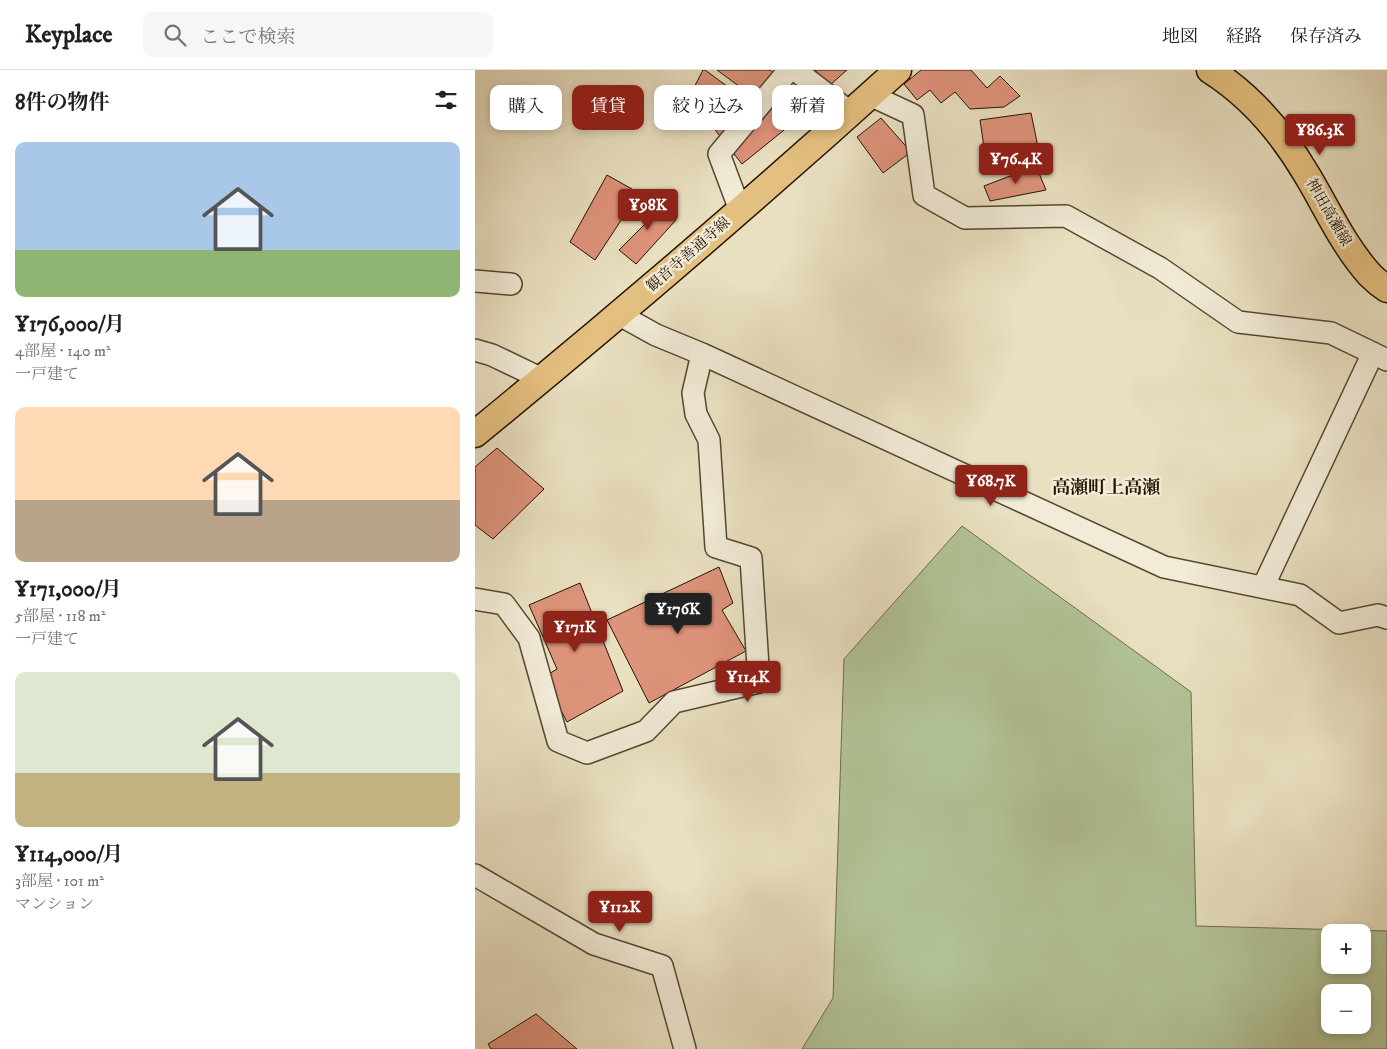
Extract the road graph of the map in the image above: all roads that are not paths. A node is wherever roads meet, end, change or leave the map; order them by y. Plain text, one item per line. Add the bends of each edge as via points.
1 (789, 70) edge
2 (795, 70) edge
3 (898, 70) edge
4 (1210, 70) edge
5 (870, 95) junction
6 (850, 112) junction
7 (740, 210) junction
8 (475, 281) edge
9 (511, 284) dead end
10 (1387, 289) edge
11 (618, 314) junction
12 (475, 350) edge
13 (703, 354) junction
14 (1380, 356) edge
15 (542, 379) junction
16 (475, 434) edge
17 (1263, 587) junction
18 (475, 599) edge
19 (1387, 618) edge
20 (475, 875) edge
21 (685, 1049) edge

1 - 7 street via 719,154
2 - 6 street
3 - 5 main road, 観音寺善通寺線
4 - 10 main road, 神田高瀬線 via 1255,106 1286,141 1346,243 1370,275
5 - 6 main road, 観音寺善通寺線
5 - 14 street via 913,115 924,195 965,218 1067,216 1160,268 1238,322 1331,333
6 - 7 main road, 観音寺善通寺線
7 - 11 main road, 観音寺善通寺線
8 - 9 street
11 - 13 street
11 - 15 main road, 観音寺善通寺線
12 - 15 street
13 - 17 street via 1164,567
13 - 18 street via 693,393 696,414 709,440 716,547 751,558 759,682 674,702 646,731 587,753 558,741 529,638 503,604
14 - 17 street
15 - 16 main road, 観音寺善通寺線
17 - 19 street via 1300,595 1339,622 1378,615
20 - 21 street via 594,944 662,966

